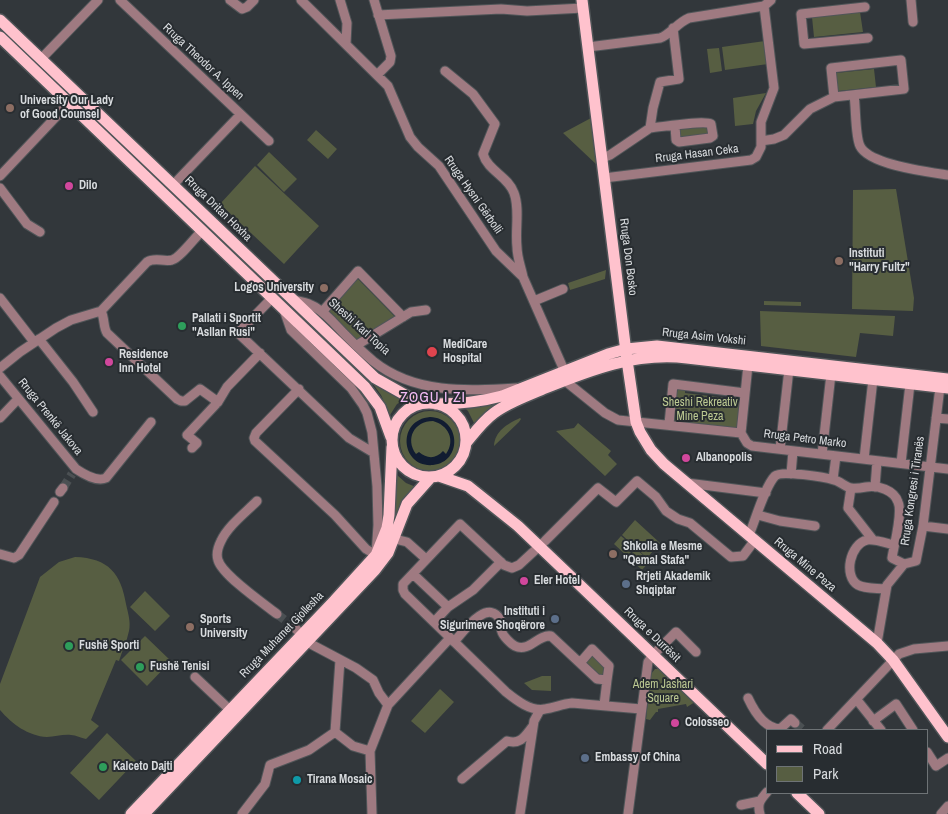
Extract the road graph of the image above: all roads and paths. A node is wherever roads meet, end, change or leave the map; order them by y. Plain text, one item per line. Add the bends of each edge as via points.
1 (98, 0) edge
2 (120, 0) edge
3 (230, 0) edge
4 (254, 0) edge
5 (300, 0) edge
6 (340, 0) edge
7 (374, 0) edge
8 (911, 0) edge
9 (768, 3) edge
10 (583, 4) edge
11 (753, 4) edge
12 (865, 7) dead end
13 (378, 16) junction
14 (0, 20) edge
15 (913, 22) dead end
16 (673, 28) junction
17 (0, 37) edge
18 (868, 38) dead end
19 (346, 44) junction
20 (588, 47) junction
21 (41, 59) junction
22 (445, 71) dead end
23 (377, 75) junction
24 (854, 95) junction
25 (834, 97) junction
26 (69, 103) junction
27 (240, 115) junction
28 (675, 126) dead end
29 (650, 128) junction
30 (269, 141) dead end
31 (761, 141) junction
32 (602, 158) junction
33 (948, 175) edge
34 (0, 176) edge
35 (604, 178) junction
36 (173, 185) junction
37 (0, 188) edge
38 (202, 231) junction
39 (40, 232) dead end
40 (523, 277) junction
41 (563, 289) dead end
42 (0, 298) edge
43 (272, 298) junction
44 (292, 300) junction
45 (534, 301) junction
46 (284, 310) junction
47 (426, 310) dead end
48 (101, 312) junction
49 (322, 312) junction
50 (403, 317) junction
51 (624, 328) junction
52 (36, 341) junction
53 (356, 345) junction
54 (648, 346) junction
55 (260, 353) junction
56 (626, 355) junction
57 (748, 365) junction
58 (0, 368) edge
59 (789, 370) junction
60 (831, 374) junction
61 (564, 375) junction
62 (0, 376) edge
63 (873, 380) junction
64 (910, 384) junction
65 (945, 385) edge
66 (523, 387) junction
67 (299, 389) junction
68 (745, 393) junction
69 (18, 398) junction
70 (218, 402) junction
71 (432, 403) junction
72 (93, 412) dead end
73 (0, 418) edge
74 (936, 418) junction
75 (948, 420) edge
76 (151, 422) dead end
77 (636, 422) junction
78 (669, 424) junction
79 (741, 433) junction
80 (392, 442) junction
81 (466, 443) junction
82 (192, 448) dead end
83 (780, 449) junction
84 (793, 451) junction
85 (374, 452) junction
86 (822, 454) junction
87 (836, 456) junction
88 (864, 459) junction
89 (877, 460) junction
90 (901, 463) junction
91 (930, 467) junction
92 (948, 469) edge
93 (791, 474) junction
94 (435, 476) junction
95 (833, 479) junction
96 (687, 483) junction
97 (875, 487) junction
98 (851, 488) junction
99 (766, 492) junction
100 (257, 501) dead end
101 (54, 502) dead end
102 (758, 515) junction
103 (815, 526) dead end
104 (922, 526) junction
105 (948, 529) edge
106 (752, 538) junction
107 (395, 539) junction
108 (873, 540) junction
109 (894, 545) junction
110 (539, 546) junction
111 (376, 555) junction
112 (0, 556) edge
113 (426, 559) junction
114 (501, 562) junction
115 (904, 564) junction
116 (413, 574) junction
117 (885, 589) junction
118 (448, 607) junction
119 (278, 614) tunnel mouth
120 (434, 622) junction
121 (301, 635) junction
122 (452, 640) junction
123 (877, 643) junction
124 (948, 646) edge
125 (696, 652) dead end
126 (653, 655) junction
127 (340, 660) junction
128 (893, 660) junction
129 (580, 663) junction
130 (195, 677) dead end
131 (607, 680) junction
132 (748, 698) dead end
133 (856, 700) junction
134 (604, 705) junction
135 (388, 706) junction
136 (641, 709) junction
137 (230, 710) junction
138 (540, 710) junction
139 (873, 721) junction
140 (795, 723) dead end
141 (533, 726) junction
142 (828, 729) edge
143 (880, 729) edge
144 (912, 729) edge
145 (335, 732) junction
146 (948, 736) edge
147 (370, 751) junction
148 (928, 754) edge
149 (948, 758) edge
150 (766, 763) edge
151 (462, 779) dead end
152 (766, 793) edge
153 (798, 794) edge
154 (760, 801) junction
155 (741, 805) dead end
156 (948, 806) edge
157 (131, 814) edge
158 (144, 814) edge
159 (242, 814) edge
160 (372, 814) edge
161 (520, 814) edge
162 (628, 814) edge
163 (760, 814) edge
164 (819, 814) edge
165 (941, 814) edge

1 - 21 street
2 - 27 street, Rruga Theodor A. Ippen
3 - 4 street via 242,9
5 - 19 street, Rruga Hysni Gërbolli
6 - 19 street via 348,23
7 - 13 street
8 - 15 street
9 - 11 street
9 - 31 street, Rruga Hasan Ceka via 774,88 761,122
10 - 13 street via 527,11 501,9
10 - 20 main road, Rruga Don Bosko
11 - 16 street via 689,18
12 - 18 street via 801,14 804,44
13 - 23 street via 392,56
14 - 21 main road, Rruga Dritan Hoxha
16 - 20 street via 660,38
16 - 29 street via 679,79 660,82
17 - 26 main road
19 - 23 street, Rruga Hysni Gërbolli
20 - 32 main road, Rruga Don Bosko
21 - 36 main road, Rruga Dritan Hoxha
22 - 40 street via 473,94 495,124 483,154 488,165 513,192 516,246
23 - 40 street, Rruga Hysni Gërbolli via 391,92 413,141 439,166 496,250
24 - 25 street
24 - 25 street via 904,89 901,60 831,68
24 - 33 street via 863,150 896,166
25 - 31 street via 810,109 784,135
26 - 34 street
26 - 38 main road
27 - 30 street, Rruga Theodor A. Ippen
27 - 36 street
28 - 29 street
29 - 32 street
31 - 35 street, Rruga Hasan Ceka via 760,152 751,160
32 - 35 main road, Rruga Don Bosko
35 - 51 main road, Rruga Don Bosko
36 - 44 main road, Rruga Dritan Hoxha
37 - 39 street via 27,224
38 - 43 main road
38 - 48 street via 173,259 152,259 148,262
40 - 45 street, Rruga Hysni Gërbolli
41 - 45 street
42 - 52 street
43 - 46 main road
43 - 55 street via 238,333
44 - 49 street, Sheshi Karl Topia via 312,305
44 - 71 main road, Rruga Dritan Hoxha via 375,378 407,396
45 - 61 street, Rruga Hysni Gërbolli
46 - 80 main road via 365,387 380,406
46 - 85 street via 291,330 351,388 363,405
47 - 50 street
48 - 52 street via 71,320
48 - 70 street via 107,333 179,400 185,401 200,389
49 - 50 street via 358,271
49 - 53 street, Sheshi Karl Topia
50 - 53 street
51 - 54 main road via 636,342
51 - 56 main road, Rruga Don Bosko
52 - 58 street
52 - 72 street via 73,382
53 - 66 street, Sheshi Karl Topia via 386,370 415,383 459,391
54 - 56 main road, Rruga Asim Vokshi
54 - 65 main road, Rruga Asim Vokshi via 676,347
55 - 67 street
55 - 70 street via 227,387
56 - 57 main road, Rruga Asim Vokshi via 674,356
56 - 61 main road, Rruga Asim Vokshi via 603,366
56 - 77 main road, Rruga Mine Peza
57 - 59 main road, Rruga Asim Vokshi
57 - 68 street
59 - 60 main road, Rruga Asim Vokshi
59 - 83 street
60 - 63 main road, Rruga Asim Vokshi
60 - 86 street
61 - 66 main road, Rruga Asim Vokshi
61 - 77 street via 611,417
61 - 81 main road, Rruga Asim Vokshi via 496,412
62 - 69 street, Rruga Prenkë Jakova
63 - 64 main road, Rruga Asim Vokshi
63 - 88 street
64 - 65 main road, Rruga Asim Vokshi
64 - 90 street
65 - 74 street, Rruga Kongresi i Tiranës
66 - 71 main road, Rruga Asim Vokshi via 487,400
67 - 85 street via 349,438
67 - 111 street via 256,433 255,441
68 - 78 street via 673,384
68 - 79 street
69 - 73 street
69 - 76 street, Rruga Prenkë Jakova via 74,472 99,480 104,480
70 - 82 street via 187,434 196,443
71 - 80 main road via 418,404 403,413 393,428
71 - 81 main road via 452,411 458,418 466,434
74 - 75 street
74 - 91 street, Rruga Kongresi i Tiranës
77 - 78 street
77 - 96 main road, Rruga Mine Peza via 651,450
78 - 79 street
79 - 83 street, Rruga Petro Marko via 752,446
80 - 94 main road via 395,456 406,470 422,477
80 - 111 main road, Rruga Muhamet Gjollesha via 389,515
81 - 94 main road via 454,467
83 - 84 street, Rruga Petro Marko
84 - 86 street, Rruga Petro Marko
84 - 93 street
85 - 111 street via 378,507
86 - 87 street, Rruga Petro Marko
87 - 88 street, Rruga Petro Marko
87 - 95 street
88 - 89 street, Rruga Petro Marko
89 - 90 street, Rruga Petro Marko
89 - 97 street
90 - 91 street, Rruga Petro Marko
91 - 92 street, Rruga Petro Marko
91 - 104 street, Rruga Kongresi i Tiranës
93 - 95 street
93 - 99 street via 774,476
94 - 107 main road, Rruga Muhamet Gjollesha via 407,504
94 - 110 main road, Rruga e Durrësit via 464,484 478,493
95 - 98 street
96 - 99 street
96 - 106 main road, Rruga Mine Peza
97 - 98 street
97 - 109 street via 888,490 898,501 900,509
98 - 108 street via 848,508
99 - 102 street
100 - 119 street via 222,539 218,562 255,598
101 - 112 street via 19,555 14,558
102 - 103 street via 780,522
102 - 106 street
104 - 105 street
104 - 115 street, Rruga Kongresi i Tiranës via 916,560
106 - 110 street via 742,556 727,555 690,523 666,511 638,481 616,502 598,488
106 - 123 main road, Rruga Mine Peza
107 - 113 street via 407,542
107 - 121 main road, Rruga Muhamet Gjollesha via 376,570
108 - 109 street
108 - 117 street via 858,545 852,554 850,574 857,584
109 - 115 street via 892,558
110 - 114 street via 516,567 508,567
110 - 126 main road, Rruga e Durrësit
111 - 121 main road, Rruga Muhamet Gjollesha
113 - 114 street via 460,524
113 - 116 street
114 - 118 street via 478,587
115 - 117 street, Rruga Kongresi i Tiranës
116 - 118 street
116 - 120 street via 403,584 403,590
117 - 123 street, Rruga Kongresi i Tiranës
118 - 120 street
120 - 122 street
121 - 127 street
121 - 137 main road, Rruga Muhamet Gjollesha
121 - 158 main road, Rruga Muhamet Gjollesha
122 - 129 street via 479,615 488,612 500,619 502,634 515,646 527,647 544,636 550,636
122 - 135 street
122 - 138 street via 510,695
123 - 128 main road, Rruga Mine Peza
124 - 128 street via 905,651
125 - 126 street via 676,632
126 - 136 street via 648,662
126 - 150 main road, Rruga e Durrësit
127 - 135 street via 373,680
127 - 145 street
128 - 133 street
128 - 146 main road, Rruga Mine Peza
129 - 131 street via 597,679
129 - 131 street via 592,649 609,666
130 - 137 street
131 - 134 street
132 - 140 street via 756,714 770,726 780,729 791,719
133 - 139 street
133 - 142 street
134 - 136 street
134 - 138 street via 562,704
135 - 147 street
136 - 162 street
137 - 157 main road, Rruga Muhamet Gjollesha
138 - 141 street
139 - 143 street
139 - 144 street via 896,704
141 - 151 street via 516,743 507,741
141 - 161 street
145 - 147 street via 353,746
145 - 159 street via 309,750 270,765 265,784
147 - 160 street
148 - 149 street via 936,766
152 - 154 street
153 - 164 main road
154 - 155 street
154 - 163 street
156 - 165 street

